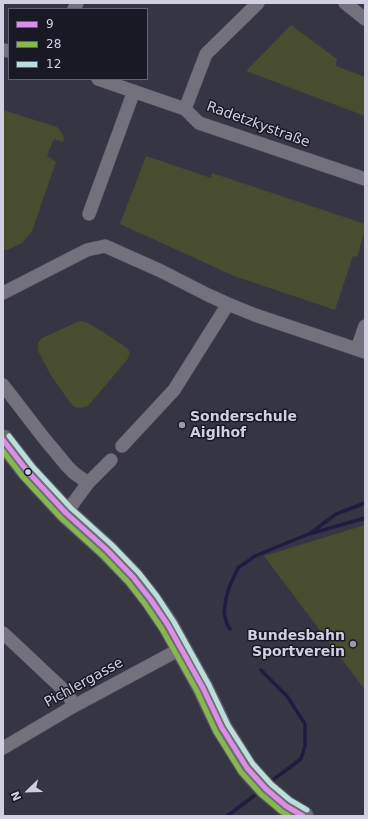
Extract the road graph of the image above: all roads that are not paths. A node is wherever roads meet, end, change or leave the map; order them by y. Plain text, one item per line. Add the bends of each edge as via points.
1 (258, 3) edge
2 (346, 3) edge
3 (365, 19) edge
4 (101, 80) edge
5 (134, 91) junction
6 (185, 109) junction
7 (365, 179) edge
8 (89, 214) dead end
9 (3, 293) edge
10 (228, 304) junction
11 (365, 326) edge
12 (361, 351) edge
13 (3, 385) edge
14 (3, 440) edge
15 (122, 446) dead end
16 (111, 460) dead end
17 (88, 483) junction
18 (66, 513) junction
19 (3, 633) edge
20 (182, 648) junction
21 (74, 706) junction
22 (3, 748) edge
23 (303, 816) edge

1 - 6 street via 206,54
2 - 3 street
4 - 5 street, Radetzkystraße
5 - 6 street, Radetzkystraße
5 - 8 street
6 - 7 street, Radetzkystraße via 199,123
9 - 10 street via 87,250 105,246
10 - 12 street
10 - 15 street via 174,390
11 - 12 street
13 - 17 street via 67,466
14 - 18 main road
16 - 17 street
17 - 18 street
18 - 20 main road via 133,577 164,618
19 - 21 street via 68,694
20 - 21 street, Pichlergasse
20 - 23 main road via 222,728 247,768 266,789
21 - 22 street, Pichlergasse

